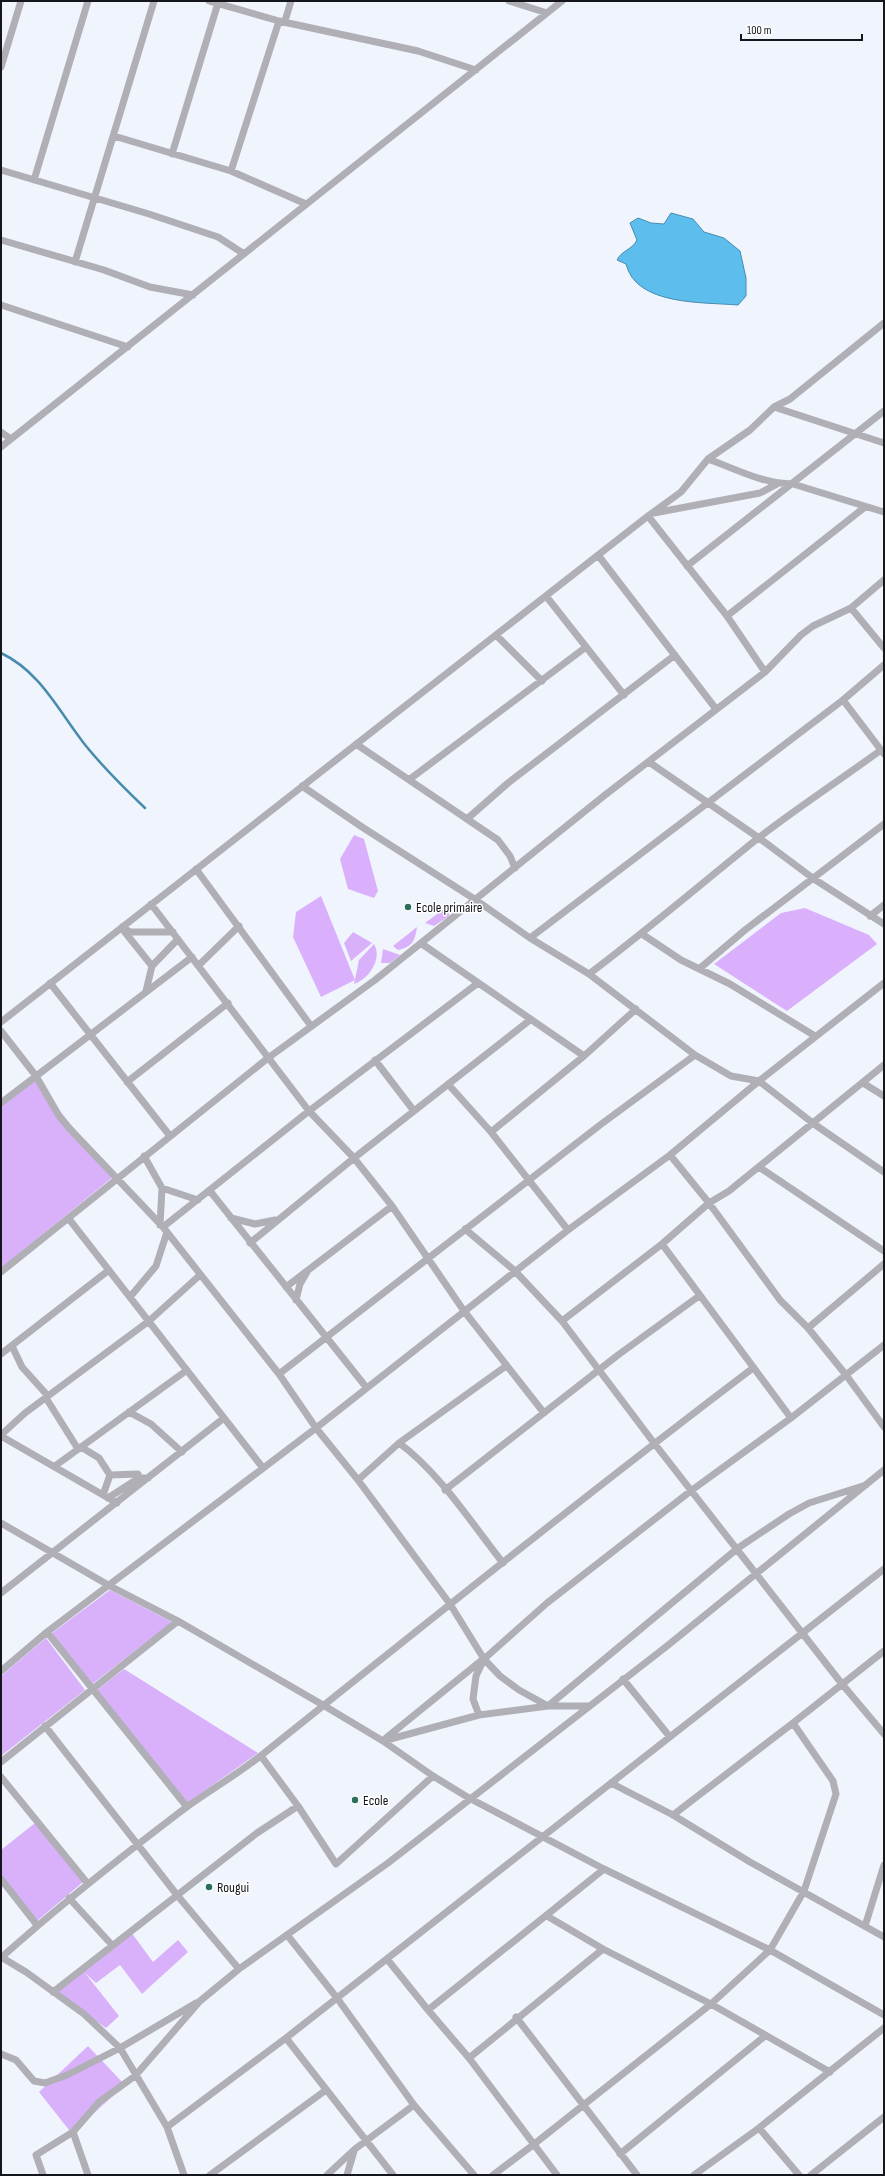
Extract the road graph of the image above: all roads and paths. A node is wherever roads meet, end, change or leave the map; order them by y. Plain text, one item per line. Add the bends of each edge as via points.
1 (21, 1) edge
2 (88, 1) edge
3 (154, 1) edge
4 (209, 1) edge
5 (291, 1) edge
6 (509, 1) edge
7 (562, 1) edge
8 (218, 4) junction
9 (547, 13) junction
10 (282, 21) junction
11 (1, 67) edge
12 (476, 70) junction
13 (114, 136) junction
14 (172, 154) junction
15 (1, 170) edge
16 (231, 171) junction
17 (34, 180) junction
18 (94, 199) junction
19 (306, 204) junction
20 (1, 240) edge
21 (244, 254) junction
22 (75, 262) junction
23 (192, 295) junction
24 (1, 305) edge
25 (884, 323) edge
26 (128, 347) junction
27 (790, 399) junction
28 (774, 407) junction
29 (884, 411) edge
30 (797, 413) junction
31 (1, 432) edge
32 (857, 434) junction
33 (11, 439) junction
34 (884, 443) edge
35 (1, 447) edge
36 (708, 459) junction
37 (778, 484) junction
38 (793, 484) junction
39 (865, 507) junction
40 (884, 512) edge
41 (650, 514) junction
42 (598, 555) junction
43 (687, 566) junction
44 (884, 580) edge
45 (546, 596) junction
46 (851, 608) junction
47 (727, 616) junction
48 (496, 635) junction
49 (586, 647) junction
50 (884, 648) edge
51 (675, 655) junction
52 (884, 665) edge
53 (765, 672) junction
54 (542, 681) junction
55 (624, 695) junction
56 (843, 700) junction
57 (716, 709) junction
58 (356, 744) junction
59 (882, 752) edge
60 (649, 762) junction
61 (410, 779) junction
62 (302, 786) junction
63 (707, 801) junction
64 (467, 818) junction
65 (884, 824) edge
66 (760, 838) junction
67 (515, 868) junction
68 (196, 870) junction
69 (814, 879) junction
70 (476, 900) junction
71 (151, 904) junction
72 (884, 905) edge
73 (870, 916) junction
74 (884, 924) edge
75 (239, 926) junction
76 (122, 927) junction
77 (173, 932) junction
78 (642, 934) junction
79 (530, 938) junction
80 (178, 939) junction
81 (422, 944) junction
82 (192, 957) junction
83 (199, 965) junction
84 (152, 966) junction
85 (699, 969) junction
86 (588, 974) junction
87 (478, 982) junction
88 (50, 983) junction
89 (884, 983) edge
90 (146, 991) junction
91 (228, 1003) junction
92 (636, 1009) junction
93 (530, 1020) junction
94 (1, 1022) edge
95 (311, 1026) junction
96 (1, 1031) edge
97 (90, 1033) junction
98 (816, 1036) junction
99 (695, 1054) junction
100 (584, 1056) junction
101 (268, 1058) junction
102 (375, 1060) junction
103 (884, 1065) edge
104 (36, 1076) junction
105 (759, 1081) junction
106 (127, 1082) junction
107 (862, 1082) junction
108 (448, 1084) junction
109 (884, 1096) edge
110 (1, 1103) edge
111 (309, 1110) junction
112 (414, 1111) junction
113 (814, 1124) junction
114 (491, 1132) junction
115 (170, 1136) junction
116 (670, 1155) junction
117 (144, 1156) junction
118 (354, 1158) junction
119 (760, 1167) junction
120 (884, 1172) edge
121 (118, 1177) junction
122 (528, 1182) junction
123 (162, 1188) junction
124 (210, 1191) junction
125 (198, 1200) junction
126 (710, 1203) junction
127 (392, 1206) junction
128 (282, 1216) junction
129 (231, 1218) junction
130 (69, 1219) junction
131 (164, 1228) junction
132 (465, 1229) junction
133 (568, 1230) junction
134 (250, 1243) junction
135 (662, 1244) junction
136 (884, 1251) edge
137 (428, 1258) junction
138 (884, 1264) edge
139 (309, 1269) junction
140 (109, 1270) junction
141 (515, 1271) junction
142 (1, 1272) edge
143 (200, 1275) junction
144 (286, 1287) junction
145 (699, 1296) junction
146 (130, 1297) junction
147 (296, 1300) junction
148 (464, 1311) junction
149 (148, 1321) junction
150 (562, 1321) junction
151 (808, 1328) junction
152 (326, 1338) junction
153 (884, 1345) edge
154 (12, 1346) junction
155 (1, 1354) edge
156 (506, 1366) junction
157 (754, 1368) junction
158 (187, 1370) junction
159 (600, 1372) junction
160 (279, 1374) junction
161 (846, 1375) junction
162 (366, 1387) junction
163 (47, 1397) junction
164 (129, 1412) junction
165 (544, 1413) junction
166 (224, 1418) junction
167 (791, 1418) junction
168 (884, 1427) edge
169 (316, 1428) junction
170 (1, 1436) edge
171 (399, 1443) junction
172 (654, 1443) junction
173 (80, 1448) junction
174 (182, 1452) junction
175 (55, 1466) junction
176 (263, 1468) junction
177 (884, 1470) edge
178 (110, 1475) junction
179 (149, 1477) junction
180 (139, 1478) junction
181 (358, 1480) junction
182 (866, 1484) junction
183 (445, 1490) junction
184 (692, 1490) junction
185 (106, 1496) junction
186 (117, 1503) junction
187 (1, 1524) edge
188 (738, 1548) junction
189 (54, 1553) junction
190 (502, 1563) junction
191 (884, 1569) edge
192 (756, 1572) junction
193 (110, 1586) junction
194 (1, 1593) edge
195 (450, 1604) junction
196 (178, 1621) junction
197 (47, 1632) junction
198 (803, 1633) junction
199 (884, 1651) edge
200 (484, 1659) junction
201 (1, 1670) edge
202 (623, 1679) junction
203 (842, 1684) junction
204 (91, 1689) junction
205 (323, 1705) junction
206 (548, 1706) junction
207 (588, 1706) junction
208 (479, 1715) junction
209 (793, 1723) junction
210 (45, 1726) junction
211 (884, 1734) edge
212 (670, 1737) junction
213 (383, 1741) junction
214 (261, 1756) junction
215 (1, 1762) edge
216 (433, 1776) junction
217 (1, 1777) edge
218 (611, 1783) junction
219 (469, 1798) junction
220 (298, 1806) junction
221 (187, 1807) junction
222 (673, 1815) junction
223 (544, 1836) junction
224 (138, 1844) junction
225 (884, 1865) edge
226 (604, 1869) junction
227 (1, 1879) edge
228 (88, 1884) junction
229 (804, 1891) junction
230 (177, 1895) junction
231 (70, 1898) junction
232 (547, 1916) junction
233 (37, 1925) junction
234 (865, 1926) junction
235 (288, 1936) junction
236 (884, 1937) edge
237 (112, 1945) junction
238 (603, 1949) junction
239 (770, 1950) junction
240 (2, 1957) edge
241 (387, 1959) junction
242 (239, 1969) junction
243 (53, 1992) junction
244 (337, 1998) junction
245 (200, 2001) junction
246 (711, 2004) junction
247 (428, 2010) junction
248 (884, 2015) edge
249 (516, 2017) junction
250 (884, 2028) edge
251 (765, 2036) junction
252 (286, 2038) junction
253 (120, 2048) junction
254 (1, 2054) edge
255 (468, 2058) junction
256 (830, 2072) junction
257 (135, 2076) junction
258 (326, 2090) junction
259 (414, 2105) junction
260 (582, 2106) junction
261 (884, 2117) edge
262 (167, 2127) junction
263 (759, 2128) junction
264 (73, 2132) junction
265 (368, 2141) junction
266 (533, 2145) junction
267 (355, 2149) junction
268 (620, 2154) junction
269 (43, 2175) edge
270 (88, 2175) edge
271 (184, 2175) edge
272 (210, 2175) edge
273 (327, 2175) edge
274 (346, 2175) edge
275 (394, 2175) edge
276 (474, 2175) edge
277 (493, 2175) edge
278 (557, 2175) edge
279 (637, 2175) edge
280 (694, 2175) edge
281 (799, 2175) edge
282 (811, 2175) edge

1 - 11 street
2 - 17 street
3 - 13 street
4 - 8 street
5 - 10 street
6 - 9 street
7 - 9 street
8 - 10 street
8 - 14 street
9 - 12 street
10 - 12 street via 418,51
10 - 16 street
12 - 19 street
13 - 14 street
13 - 18 street
14 - 16 street
15 - 17 street
16 - 19 street
17 - 18 street
18 - 21 street via 218,237
18 - 22 street
19 - 21 street
20 - 22 street
21 - 23 street
22 - 23 street via 145,286
23 - 26 street
24 - 26 street
25 - 27 street
26 - 33 street
27 - 28 street
27 - 30 street
28 - 30 street
28 - 36 street via 750,430
29 - 32 street
30 - 32 street
31 - 33 street
32 - 34 street
32 - 38 street
33 - 35 street
36 - 37 street via 755,478
36 - 41 street via 681,492
37 - 38 street
37 - 41 street via 760,493
38 - 39 street
38 - 43 street
39 - 40 street
39 - 47 street
41 - 42 street
41 - 43 street
42 - 45 street
42 - 51 street
43 - 47 street
44 - 46 street
45 - 48 street
45 - 49 street
46 - 50 street
46 - 53 street via 813,626
47 - 53 street
48 - 54 street
48 - 58 street
49 - 54 street
49 - 55 street
51 - 55 street
51 - 57 street
52 - 56 street
53 - 57 street
54 - 61 street
55 - 64 street via 513,778
56 - 59 street
56 - 63 street
57 - 60 street
58 - 61 street
58 - 62 street
59 - 66 street
60 - 63 street
60 - 67 street
61 - 64 street
62 - 68 street
62 - 70 street
63 - 66 street
63 - 79 street
64 - 67 street via 498,840
65 - 69 street
66 - 69 street
66 - 78 street
67 - 70 street
68 - 71 street
68 - 75 street
69 - 73 street
69 - 85 street via 745,930
70 - 79 street
70 - 81 street
71 - 76 street
71 - 77 street
72 - 73 street
73 - 74 street
75 - 83 street
75 - 95 street
76 - 77 street via 130,932
76 - 84 street
76 - 88 street
77 - 80 street
78 - 85 street via 665,951
78 - 86 street
79 - 86 street
80 - 82 street
80 - 84 street
81 - 87 street
81 - 95 street
82 - 83 street
82 - 90 street
83 - 91 street
84 - 90 street
85 - 98 street via 730,984
86 - 92 street
87 - 93 street
87 - 102 street
88 - 94 street
88 - 97 street
89 - 98 street
90 - 97 street
91 - 101 street
91 - 106 street
92 - 99 street
92 - 100 street
93 - 100 street
93 - 108 street
95 - 101 street
96 - 104 street
97 - 104 street
97 - 106 street
98 - 105 street
99 - 105 street via 731,1076
99 - 122 street
100 - 114 street
101 - 111 street
101 - 115 street
102 - 111 street
102 - 112 street
103 - 107 street
104 - 110 street
104 - 121 street via 59,1116
105 - 113 street
105 - 116 street
106 - 115 street
107 - 109 street
107 - 113 street
108 - 112 street
108 - 114 street
111 - 118 street
111 - 124 street
112 - 118 street
113 - 119 street
113 - 120 street
114 - 122 street
115 - 117 street
116 - 126 street
116 - 133 street
117 - 121 street
117 - 123 street
118 - 127 street
118 - 128 street
119 - 126 street
119 - 136 street
121 - 130 street
121 - 131 street
122 - 132 street
122 - 133 street
123 - 125 street
123 - 131 street
124 - 125 street
124 - 129 street
125 - 131 street
126 - 135 street
126 - 151 street via 780,1300
127 - 137 street
127 - 139 street
128 - 129 street via 255,1224
128 - 134 street
129 - 134 street
130 - 140 street
130 - 142 street
131 - 143 street
131 - 146 street via 156,1266
132 - 137 street
132 - 141 street
133 - 141 street
134 - 144 street
135 - 145 street
135 - 150 street
137 - 148 street
137 - 152 street
138 - 151 street
139 - 144 street
139 - 147 street via 300,1284
140 - 146 street
140 - 154 street
141 - 148 street
141 - 150 street
143 - 149 street
143 - 160 street
144 - 147 street
145 - 157 street
145 - 159 street via 618,1355
146 - 149 street
147 - 152 street
148 - 156 street
148 - 162 street
149 - 158 street
149 - 163 street
150 - 159 street
151 - 161 street
152 - 160 street
152 - 162 street
153 - 161 street
154 - 155 street
154 - 163 street via 22,1367
156 - 165 street
156 - 171 street
157 - 167 street
157 - 172 street
158 - 164 street
158 - 166 street
159 - 165 street
159 - 172 street
160 - 169 street
161 - 167 street
161 - 168 street
162 - 169 street
163 - 170 street via 25,1413
163 - 173 street
164 - 173 street
164 - 174 street via 151,1424
165 - 183 street
166 - 174 street
166 - 176 street
167 - 184 street
169 - 176 street
169 - 181 street
170 - 175 street
171 - 181 street
171 - 183 street via 416,1457
172 - 184 street
172 - 190 street
173 - 175 street
173 - 178 street via 99,1458
174 - 179 street
175 - 185 street
176 - 193 street
177 - 182 street
178 - 180 street via 138,1474
178 - 185 street
179 - 180 street
179 - 186 street
180 - 185 street
181 - 195 street
182 - 188 street via 809,1504 778,1520
182 - 192 street
183 - 190 street
184 - 188 street
184 - 200 street via 538,1611
185 - 186 street
186 - 189 street
187 - 189 street
188 - 192 street
188 - 206 street
189 - 193 street
189 - 194 street
190 - 195 street
191 - 198 street
192 - 198 street
192 - 202 street
193 - 196 street
193 - 197 street
195 - 200 street
195 - 205 street
196 - 204 street
196 - 205 street
197 - 201 street
197 - 204 street
198 - 203 street
198 - 212 street
199 - 203 street
200 - 206 street via 500,1676 519,1690
200 - 208 street via 476,1676 473,1699
200 - 213 street
202 - 207 street
202 - 212 street
203 - 209 street
203 - 211 street
204 - 210 street
204 - 221 street
205 - 213 street
205 - 214 street
206 - 207 street
206 - 208 street
207 - 219 street
208 - 213 street
209 - 222 street
209 - 229 street via 833,1781 836,1794
210 - 215 street
210 - 224 street
212 - 218 street
213 - 216 street
214 - 220 street
214 - 221 street
216 - 219 street
216 - 220 street via 336,1864
217 - 228 street
218 - 222 street
218 - 223 street
219 - 223 street
219 - 235 street via 382,1867
220 - 230 street via 257,1833
221 - 224 street
222 - 229 street via 750,1862
223 - 226 street
223 - 241 street
224 - 228 street
224 - 230 street
225 - 234 street
226 - 232 street
226 - 239 street
227 - 233 street
228 - 231 street
229 - 234 street
229 - 239 street
230 - 237 street
230 - 242 street
231 - 233 street
231 - 237 street
232 - 238 street
232 - 247 street
233 - 240 street
234 - 236 street
235 - 242 street
235 - 244 street
237 - 243 street
238 - 246 street
238 - 249 street
239 - 246 street
239 - 248 street
240 - 243 street
241 - 244 street
241 - 247 street
242 - 245 street
243 - 253 street via 84,2014
244 - 252 street
244 - 259 street
245 - 253 street
245 - 257 street
246 - 251 street
246 - 260 street
247 - 255 street
249 - 255 street
249 - 260 street
250 - 256 street
251 - 256 street
251 - 268 street
252 - 258 street
252 - 262 street
253 - 254 street via 67,2075 42,2083 34,2081 16,2060
253 - 257 street
255 - 266 street
256 - 263 street
257 - 262 street
257 - 264 street via 99,2102
258 - 265 street
258 - 272 street
259 - 265 street
259 - 276 street
260 - 266 street
260 - 268 street
261 - 282 street
262 - 271 street
263 - 280 street
263 - 281 street
264 - 269 street via 36,2155
264 - 270 street
265 - 267 street
265 - 275 street
266 - 277 street
266 - 278 street
267 - 273 street
267 - 274 street
268 - 279 street

